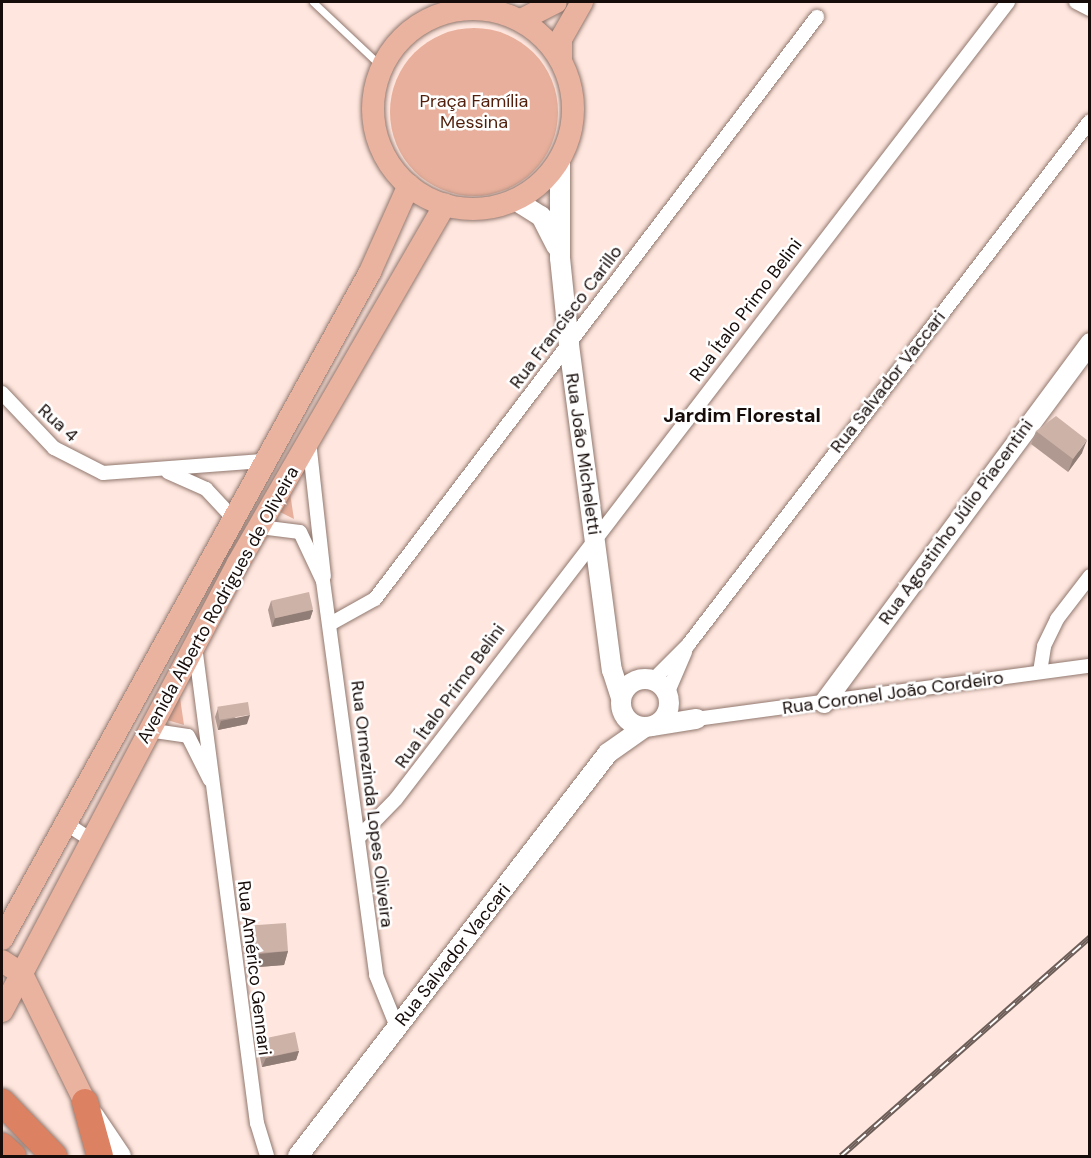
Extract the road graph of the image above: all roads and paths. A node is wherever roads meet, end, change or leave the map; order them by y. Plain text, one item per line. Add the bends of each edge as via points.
1 (313, 2) edge
2 (556, 2) edge
3 (582, 2) edge
4 (1008, 2) edge
5 (1076, 2) edge
6 (481, 6) edge
7 (1089, 9) edge
8 (817, 17) dead end
9 (521, 20) junction
10 (561, 60) junction
11 (382, 67) junction
12 (1089, 122) edge
13 (560, 159) junction
14 (409, 185) junction
15 (516, 200) junction
16 (445, 205) junction
17 (560, 258) junction
18 (1089, 344) edge
19 (569, 345) junction
20 (2, 393) edge
21 (309, 439) junction
22 (263, 461) junction
23 (168, 472) junction
24 (233, 518) junction
25 (260, 526) junction
26 (595, 535) junction
27 (1089, 576) edge
28 (323, 581) junction
29 (330, 624) junction
30 (195, 645) junction
31 (688, 645) junction
32 (611, 650) junction
33 (1089, 666) edge
34 (1040, 672) junction
35 (658, 689) junction
36 (824, 703) junction
37 (622, 705) junction
38 (696, 718) junction
39 (649, 727) junction
40 (148, 730) junction
41 (608, 753) junction
42 (211, 782) junction
43 (65, 823) junction
44 (358, 838) junction
45 (91, 840) junction
46 (2, 939) edge
47 (2, 961) edge
48 (22, 974) junction
49 (2, 1011) edge
50 (397, 1027) junction
51 (85, 1101) junction
52 (2, 1102) edge
53 (2, 1146) edge
54 (13, 1156) edge
55 (54, 1156) edge
56 (100, 1156) edge
57 (121, 1156) edge
58 (267, 1156) edge
59 (298, 1156) edge

1 - 11 lane
2 - 9 main road
3 - 10 main road via 561,39
4 - 26 street, Rua Ítalo Primo Belini
5 - 7 street
6 - 9 main road
6 - 11 main road via 426,20 400,40
8 - 19 street, Rua Francisco Carillo
9 - 10 main road
10 - 13 main road via 573,110
11 - 14 main road via 374,98 376,131 388,160
12 - 31 street, Rua Salvador Vaccari
13 - 15 main road via 541,183
13 - 17 street, Rua João Micheletti
14 - 16 main road
14 - 22 main road, Avenida Alberto Rodrigues de Oliveira via 370,272
15 - 16 main road via 493,207
15 - 17 street, Rua João Micheletti via 549,226
16 - 21 main road, Avenida Alberto Rodrigues de Oliveira
17 - 19 street, Rua João Micheletti
18 - 36 street, Rua Agostinho Júlio Piacentini
19 - 26 street, Rua João Micheletti
19 - 29 street, Rua Francisco Carillo via 375,599
20 - 23 street, Rua 4 via 54,448 77,463 103,473
21 - 25 main road, Avenida Alberto Rodrigues de Oliveira
21 - 28 street, Rua Ormezinda Lopes Oliveira via 325,557
22 - 23 street, Rua 4
22 - 24 main road, Avenida Alberto Rodrigues de Oliveira
23 - 24 street, Rua 4 via 206,489
24 - 43 main road, Avenida Alberto Rodrigues de Oliveira
25 - 28 street, Rua Ormezinda Lopes Oliveira via 300,532
25 - 30 main road, Avenida Alberto Rodrigues de Oliveira
26 - 32 street, Rua João Micheletti
26 - 44 street, Rua Ítalo Primo Belini via 396,799
27 - 34 street via 1057,619 1044,646
28 - 29 street, Rua Ormezinda Lopes Oliveira
29 - 44 street, Rua Ormezinda Lopes Oliveira
30 - 40 main road, Avenida Alberto Rodrigues de Oliveira
30 - 42 street, Rua Américo Gennari
31 - 35 street, Rua Salvador Vaccari
31 - 35 street, Rua Salvador Vaccari
32 - 35 street via 625,668
32 - 37 street, Rua João Micheletti
33 - 34 street, Rua Coronel João Cordeiro
34 - 36 street, Rua Coronel João Cordeiro
35 - 37 street via 629,685
35 - 38 street
35 - 39 street via 665,716
36 - 38 street, Rua Coronel João Cordeiro
37 - 39 street
37 - 41 street, Rua Salvador Vaccari
38 - 39 street, Rua Coronel João Cordeiro
39 - 41 street, Rua Salvador Vaccari
40 - 42 street, Rua Américo Gennari via 188,736
40 - 45 main road, Avenida Alberto Rodrigues de Oliveira
41 - 50 street, Rua Salvador Vaccari
42 - 58 street, Rua Américo Gennari via 257,1124
43 - 45 street
43 - 46 main road, Avenida Alberto Rodrigues de Oliveira
44 - 50 street, Rua Ormezinda Lopes Oliveira via 376,975
45 - 48 main road, Avenida Alberto Rodrigues de Oliveira
47 - 48 main road
48 - 49 main road, Avenida Alberto Rodrigues de Oliveira
48 - 51 main road
50 - 59 street, Rua Salvador Vaccari
51 - 56 highway
51 - 57 street
52 - 55 highway
53 - 54 highway

